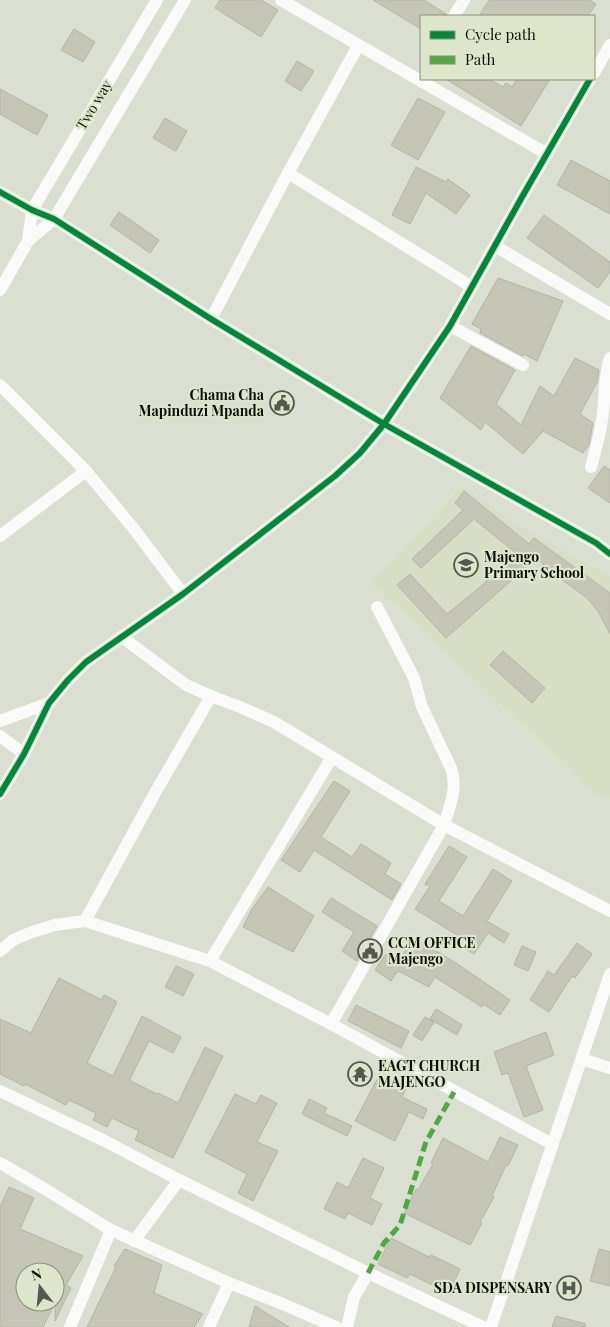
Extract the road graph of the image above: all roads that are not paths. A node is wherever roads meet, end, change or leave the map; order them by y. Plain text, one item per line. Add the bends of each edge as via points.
1 (157, 0) edge
2 (184, 0) edge
3 (281, 0) edge
4 (464, 0) edge
5 (301, 5) edge
6 (455, 15) edge
7 (610, 45) edge
8 (358, 46) junction
9 (595, 71) edge
10 (419, 76) edge
11 (426, 80) edge
12 (589, 80) edge
13 (547, 154) junction
14 (288, 173) junction
15 (0, 192) edge
16 (32, 210) junction
17 (54, 219) junction
18 (28, 241) junction
19 (495, 246) junction
20 (472, 287) junction
21 (0, 290) edge
22 (610, 314) edge
23 (212, 319) junction
24 (450, 326) junction
25 (610, 358) edge
26 (523, 365) dead end
27 (0, 385) edge
28 (384, 424) junction
29 (591, 467) dead end
30 (86, 471) junction
31 (0, 536) edge
32 (610, 554) edge
33 (183, 594) junction
34 (377, 607) dead end
35 (122, 636) junction
36 (210, 696) junction
37 (49, 702) junction
38 (0, 721) edge
39 (0, 736) edge
40 (24, 754) junction
41 (332, 758) junction
42 (0, 794) edge
43 (444, 825) junction
44 (610, 911) edge
45 (85, 921) junction
46 (0, 951) edge
47 (210, 961) junction
48 (610, 974) edge
49 (331, 1024) junction
50 (582, 1060) junction
51 (610, 1068) edge
52 (0, 1091) edge
53 (552, 1144) junction
54 (0, 1163) edge
55 (179, 1180) junction
56 (111, 1230) junction
57 (134, 1241) junction
58 (368, 1274) junction
59 (229, 1283) junction
60 (70, 1327) edge
61 (210, 1327) edge
62 (336, 1327) edge
63 (347, 1327) edge
64 (484, 1327) edge
65 (491, 1327) edge

1 - 16 street, Two way
2 - 17 street
3 - 5 street
4 - 6 street
5 - 8 street
7 - 9 street
8 - 10 street
8 - 14 street
11 - 13 street
12 - 13 street
13 - 19 street
14 - 20 street
14 - 23 street
15 - 16 street
16 - 17 street
16 - 18 street
17 - 18 street
17 - 23 street
18 - 21 street
19 - 20 street
19 - 22 street
20 - 24 street
23 - 28 street
24 - 26 street
24 - 28 street
25 - 29 street via 599,439
27 - 30 street
28 - 32 street via 596,543
28 - 33 street via 335,476
30 - 31 street
30 - 33 street
33 - 35 street
34 - 43 street via 414,678 422,707 454,778 453,795
35 - 36 street via 186,684
35 - 37 street via 86,662
36 - 41 street via 274,722
36 - 45 street
37 - 38 street
37 - 40 street
39 - 40 street
40 - 42 street
41 - 43 street
41 - 47 street
43 - 44 street
43 - 49 street
45 - 46 street via 32,932 13,940
45 - 47 street
47 - 49 street
48 - 50 street
49 - 53 street
50 - 51 street
50 - 53 street
52 - 55 street via 105,1140
53 - 65 street
54 - 56 street
55 - 57 street
55 - 58 street
56 - 57 street
56 - 60 street
57 - 59 street
58 - 63 street via 354,1297
58 - 64 street
59 - 61 street
59 - 62 street

